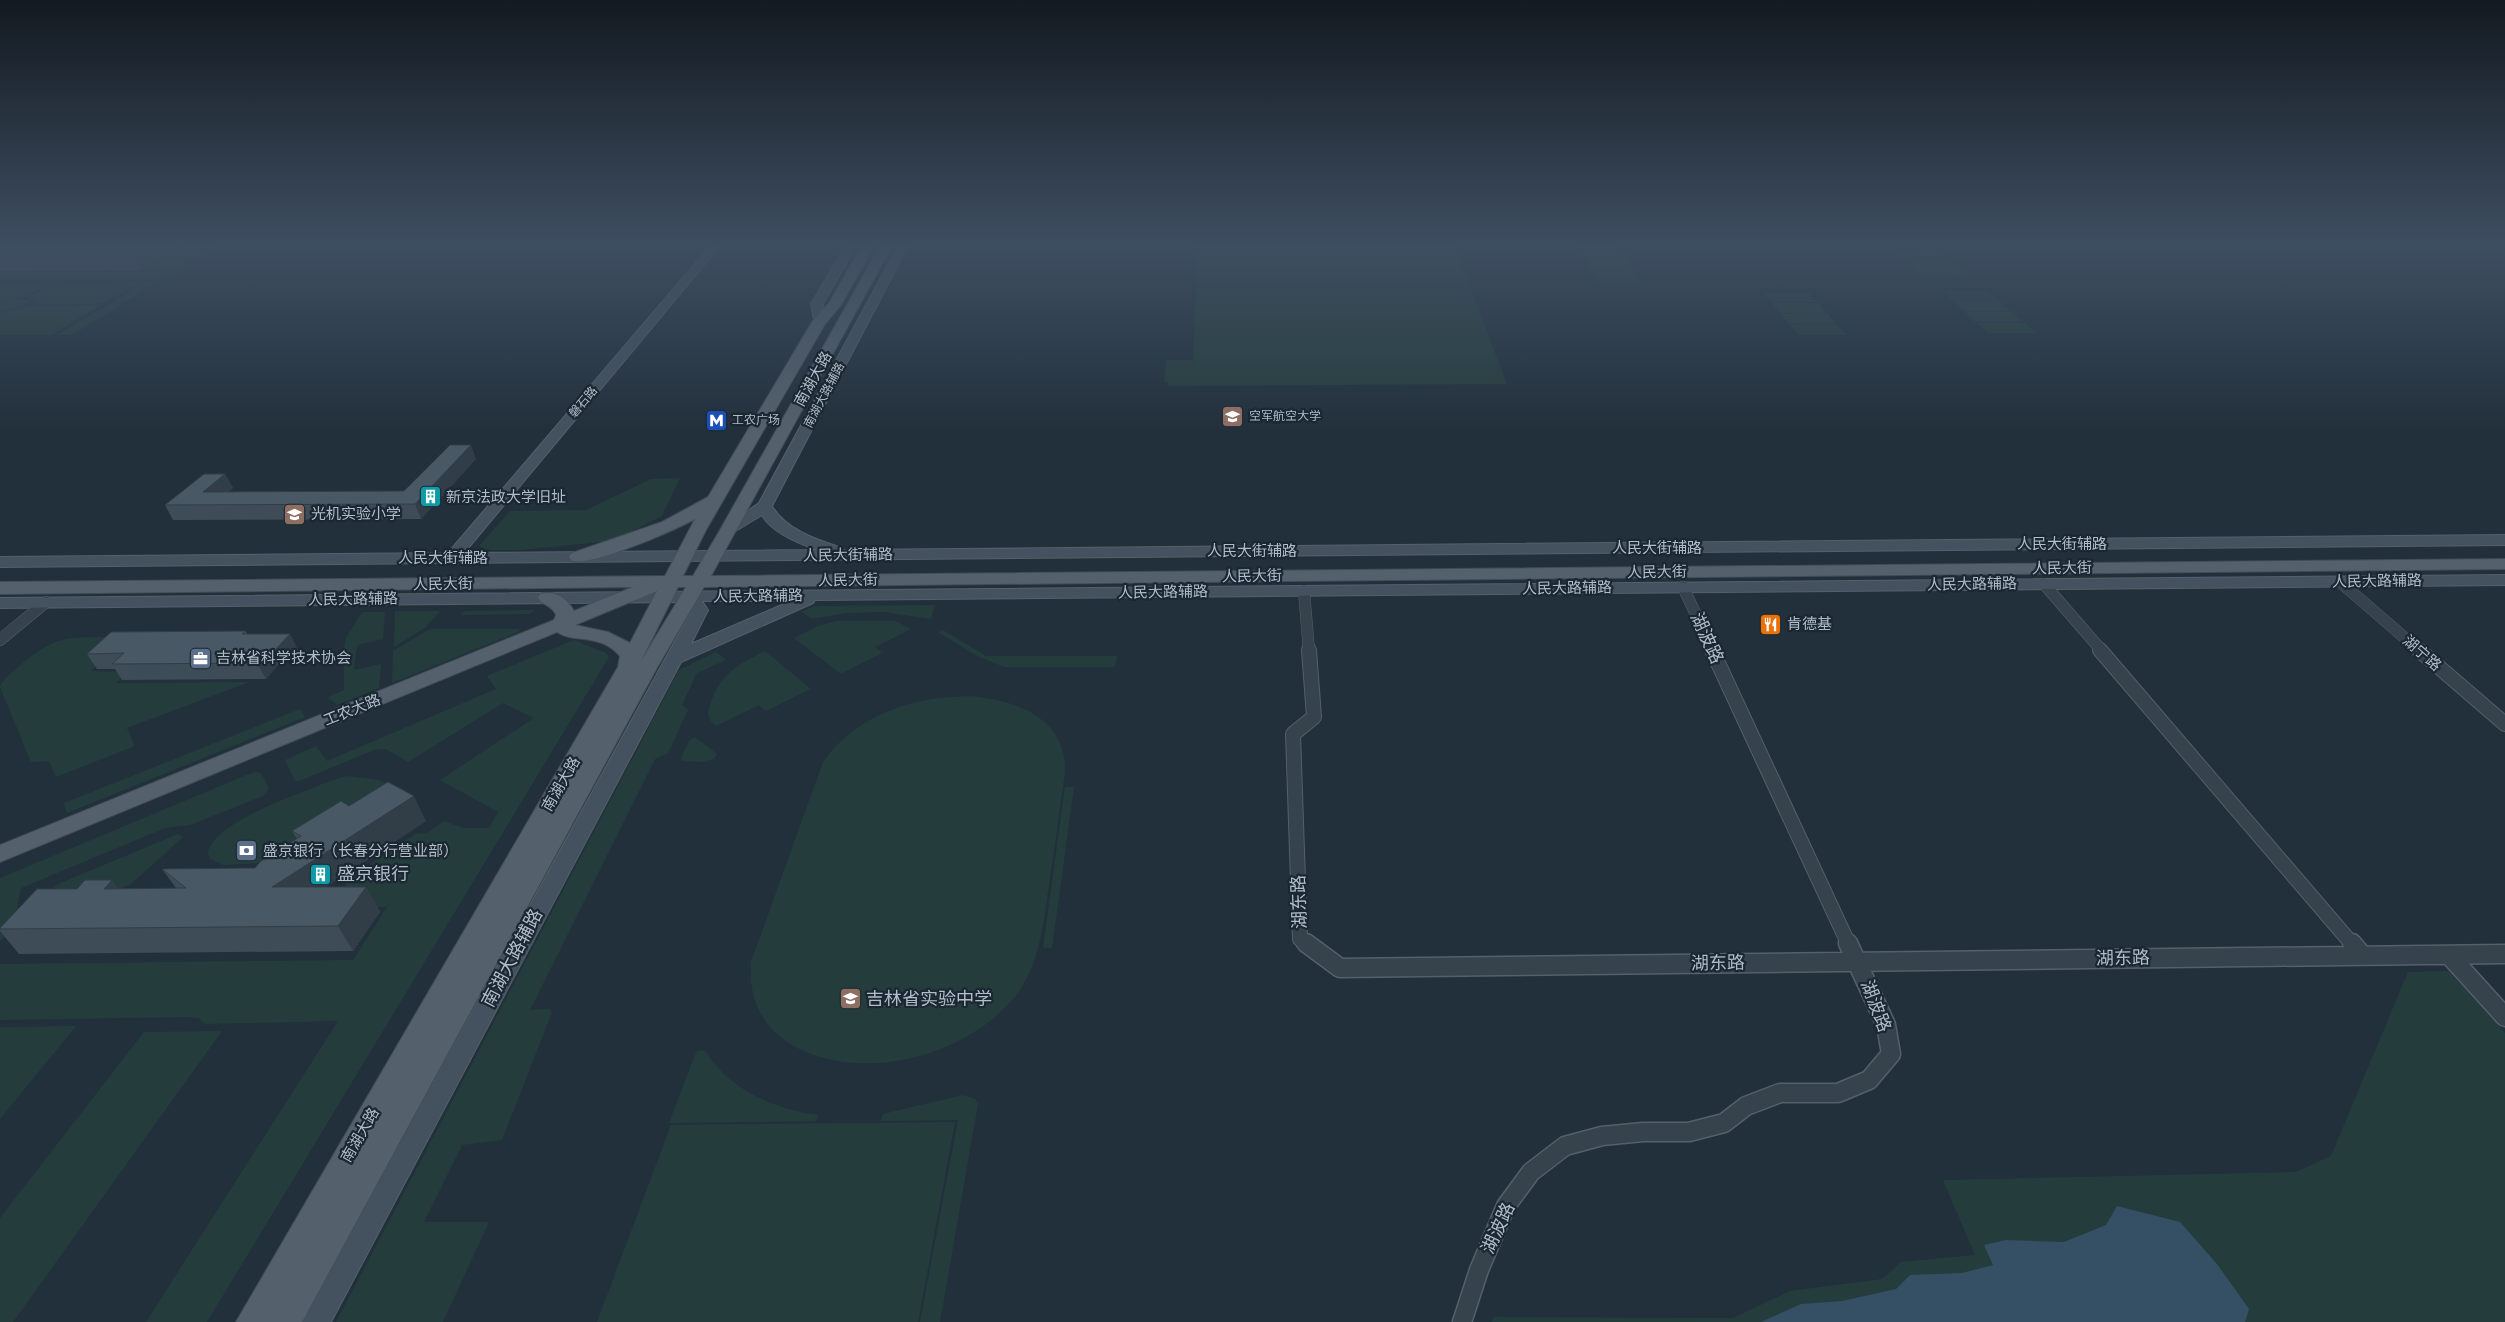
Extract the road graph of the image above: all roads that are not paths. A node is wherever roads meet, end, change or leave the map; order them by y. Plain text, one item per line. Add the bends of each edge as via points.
1 (663, 308) edge
2 (817, 308) edge
3 (832, 308) edge
4 (852, 308) edge
5 (870, 308) edge
6 (819, 322) junction
7 (717, 496) junction
8 (765, 506) junction
9 (729, 530) junction
10 (2505, 540) edge
11 (868, 555) junction
12 (2505, 555) edge
13 (578, 557) junction
14 (452, 558) junction
15 (0, 562) edge
16 (2505, 564) edge
17 (0, 576) edge
18 (2505, 580) edge
19 (675, 581) junction
20 (2339, 581) junction
21 (2044, 584) junction
22 (1683, 587) junction
23 (0, 588) edge
24 (1304, 591) junction
25 (846, 595) junction
26 (547, 598) junction
27 (46, 602) junction
28 (0, 603) edge
29 (563, 627) junction
30 (0, 640) edge
31 (673, 660) junction
32 (628, 667) junction
33 (2505, 724) edge
34 (0, 854) edge
35 (0, 862) edge
36 (2505, 954) edge
37 (2449, 955) junction
38 (2362, 956) junction
39 (1857, 962) junction
40 (2505, 1017) edge
41 (252, 1322) edge
42 (284, 1322) edge
43 (316, 1322) edge
44 (1462, 1322) edge

1 - 14 main road, 磐石路
2 - 6 main road
3 - 6 main road, 南湖大路
4 - 9 main road, 南湖大路
5 - 8 main road, 南湖大路辅路
6 - 7 main road, 南湖大路
7 - 13 main road via 700,510 615,546
7 - 19 main road, 南湖大路
8 - 9 main road, 南湖大路辅路
8 - 11 main road via 773,521 810,542 841,552
9 - 19 main road, 南湖大路
10 - 11 main road, 人民大街辅路
11 - 19 main road, 人民大街辅路
12 - 19 main road, 人民大街
13 - 14 main road, 人民大街辅路
13 - 19 main road, 人民大街辅路
14 - 15 main road, 人民大街辅路
16 - 19 main road, 人民大街
17 - 19 main road, 人民大街
18 - 20 main road, 人民大路辅路
19 - 23 main road, 人民大街
19 - 25 main road, 人民大路辅路
19 - 26 main road, 人民大路辅路
19 - 29 main road, 工农大路
19 - 31 main road, 南湖大路辅路 via 700,610
19 - 32 main road, 南湖大路
19 - 42 main road, 南湖大路 via 643,675
20 - 21 main road, 人民大路辅路
20 - 33 street, 湖宁路
21 - 22 main road, 人民大路辅路
21 - 38 street
22 - 24 main road, 人民大路辅路
22 - 39 street, 湖波路
24 - 25 main road, 人民大路辅路
24 - 39 street, 湖东路 via 1314,717 1293,734 1300,939 1340,968
25 - 31 main road via 798,602
26 - 27 main road, 人民大路辅路
26 - 29 main road via 555,600 563,608 566,615
27 - 28 main road, 人民大路辅路
27 - 30 street
29 - 32 main road via 589,632 622,645 630,655
29 - 34 main road, 工农大路
29 - 35 main road, 工农大路
31 - 43 main road, 南湖大路辅路
32 - 41 main road, 南湖大路
36 - 37 street, 湖东路
37 - 38 street, 湖东路
37 - 40 street
38 - 39 street, 湖东路
39 - 44 street, 湖波路 via 1886,1025 1891,1054 1869,1080 1838,1093 1780,1093 1746,1106 1724,1123 1689,1132 1602,1136 1565,1146 1531,1172 1506,1206 1479,1270

